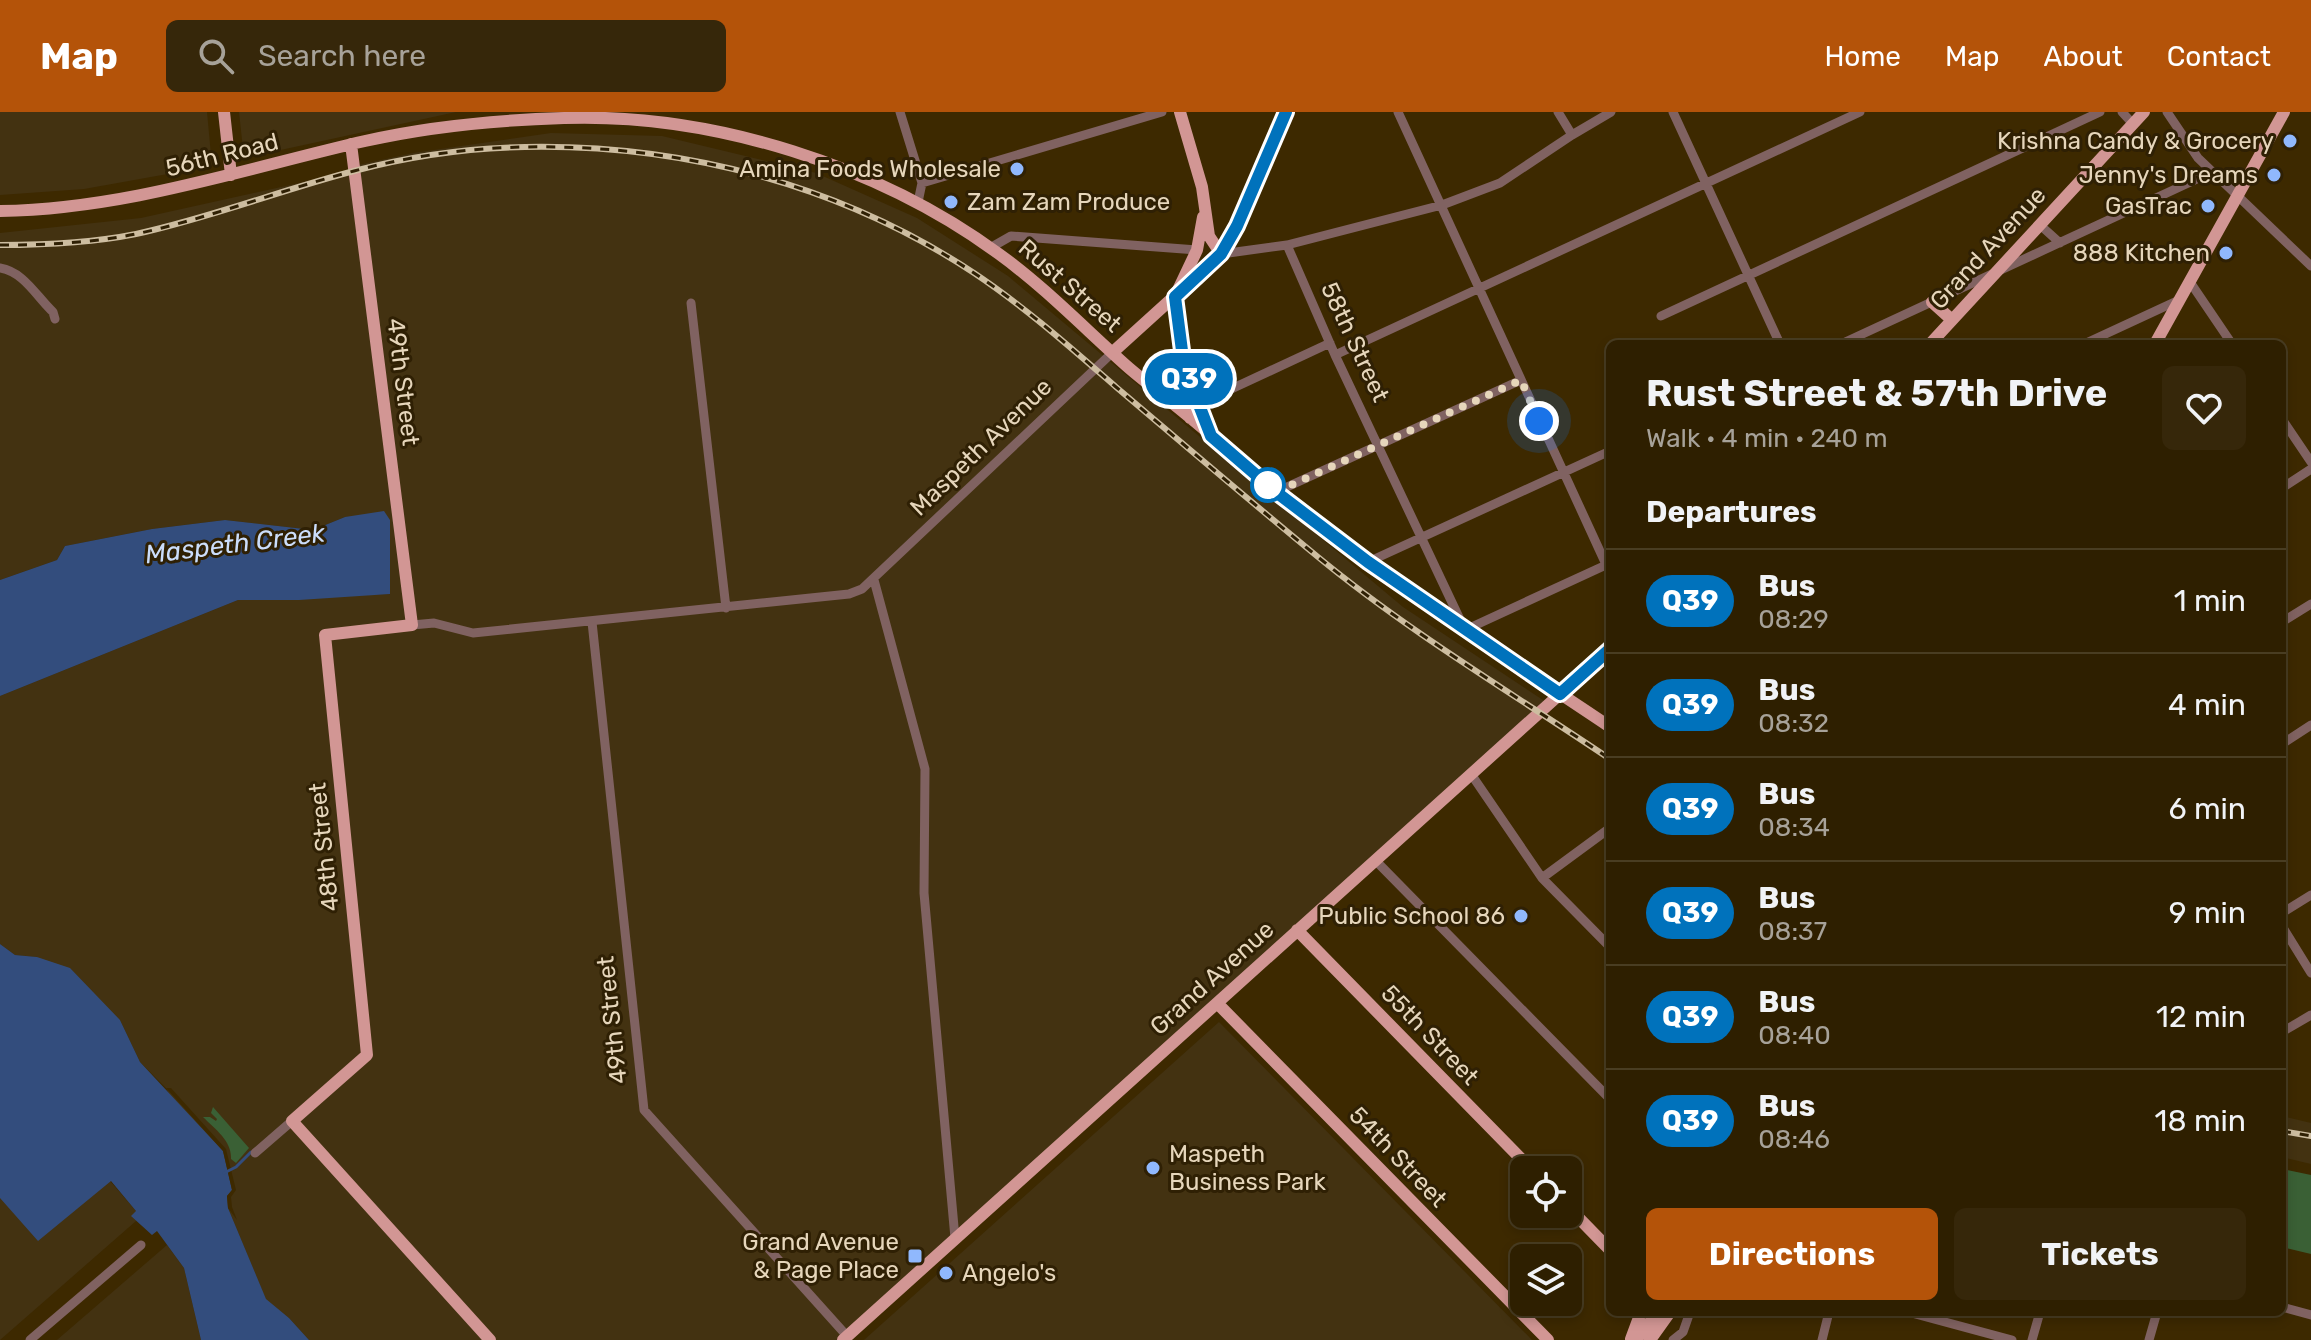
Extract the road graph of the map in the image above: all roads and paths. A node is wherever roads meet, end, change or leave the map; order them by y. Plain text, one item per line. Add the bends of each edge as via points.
1 (224, 112) edge
2 (900, 112) edge
3 (1162, 112) edge
4 (1180, 112) edge
5 (1286, 112) edge
6 (1398, 112) edge
7 (1558, 112) edge
8 (1611, 112) edge
9 (1673, 112) edge
10 (1860, 112) edge
11 (2100, 112) edge
12 (2122, 112) edge
13 (2144, 112) edge
14 (2167, 112) edge
15 (2284, 112) edge
16 (470, 117) edge
17 (2133, 124) junction
18 (1572, 135) junction
19 (351, 144) junction
20 (2212, 172) junction
21 (231, 175) junction
22 (1706, 182) junction
23 (922, 183) junction
24 (2237, 195) junction
25 (918, 202) junction
26 (1442, 205) junction
27 (1205, 210) junction
28 (0, 211) edge
29 (2040, 225) junction
30 (2060, 243) junction
31 (1287, 245) junction
32 (990, 248) junction
33 (1197, 250) junction
34 (1221, 254) junction
35 (2311, 266) edge
36 (0, 268) edge
37 (1996, 272) junction
38 (1748, 275) junction
39 (2190, 282) junction
40 (1478, 288) junction
41 (1175, 297) junction
42 (2180, 300) junction
43 (1932, 302) junction
44 (691, 303) dead end
45 (1661, 316) dead end
46 (55, 319) dead end
47 (1952, 320) junction
48 (1778, 340) edge
49 (1850, 340) edge
50 (1934, 340) edge
51 (2093, 340) edge
52 (2157, 340) edge
53 (2229, 340) edge
54 (1330, 343) junction
55 (1113, 352) junction
56 (1335, 355) junction
57 (1184, 366) junction
58 (1521, 380) junction
59 (1199, 404) junction
60 (1190, 418) junction
61 (2286, 425) edge
62 (1211, 436) junction
63 (1378, 446) junction
64 (1606, 453) edge
65 (2311, 462) edge
66 (2311, 469) edge
67 (1563, 472) junction
68 (2286, 485) edge
69 (1276, 492) junction
70 (1421, 538) junction
71 (1368, 562) junction
72 (1606, 565) edge
73 (1606, 570) edge
74 (874, 580) junction
75 (2311, 604) edge
76 (726, 608) junction
77 (2286, 620) edge
78 (592, 622) junction
79 (412, 625) junction
80 (1465, 630) junction
81 (325, 635) joint
82 (1606, 653) edge
83 (1560, 694) junction
84 (1606, 724) edge
85 (2311, 725) edge
86 (2286, 741) edge
87 (1471, 774) junction
88 (1606, 831) edge
89 (1375, 860) junction
90 (1542, 878) junction
91 (2311, 895) edge
92 (2286, 911) edge
93 (1297, 930) junction
94 (2286, 932) edge
95 (1606, 943) edge
96 (2311, 973) edge
97 (1217, 1003) junction
98 (2311, 1015) edge
99 (2286, 1030) edge
100 (1606, 1095) edge
101 (292, 1121) junction
102 (255, 1153) dead end
103 (1518, 1156) edge
104 (1582, 1221) edge
105 (955, 1238) junction
106 (141, 1245) dead end
107 (1606, 1246) edge
108 (2286, 1308) edge
109 (2311, 1315) edge
110 (1640, 1316) edge
111 (1655, 1316) edge
112 (1667, 1316) edge
113 (1689, 1316) edge
114 (1828, 1316) edge
115 (1923, 1316) edge
116 (2039, 1316) edge
117 (2156, 1316) edge
118 (845, 1338) edge
119 (30, 1340) edge
120 (490, 1340) edge
121 (1548, 1340) edge
122 (1634, 1340) edge
123 (1650, 1340) edge
124 (1673, 1340) edge
125 (1822, 1340) edge
126 (2012, 1340) edge
127 (2032, 1340) edge
128 (2149, 1340) edge

1 - 21 main road
2 - 23 street
3 - 23 street
4 - 27 main road
5 - 34 main road, Maspeth Avenue
6 - 26 street
7 - 18 street
8 - 18 street
9 - 22 street
10 - 22 street
11 - 38 street
12 - 17 street
13 - 17 main road, Grand Avenue
14 - 20 street
15 - 24 main road
16 - 19 main road, 56th Road
16 - 25 main road, 56th Road via 656,123 722,134 793,151
17 - 29 main road, Grand Avenue
18 - 26 street via 1500,183
19 - 21 main road, 56th Road
19 - 79 main road, 49th Street
20 - 24 street
20 - 30 street
21 - 28 main road, 56th Road via 120,200
22 - 38 street
22 - 40 street
23 - 25 street
24 - 35 street
24 - 39 main road
25 - 32 main road, Rust Street
26 - 31 street
26 - 40 street
27 - 33 main road
27 - 34 main road via 1209,236
29 - 30 street
29 - 37 main road, Grand Avenue
30 - 37 street
31 - 34 street
31 - 54 street, 58th Street
32 - 33 street via 1011,236
32 - 55 main road, Rust Street
33 - 41 main road
34 - 41 main road, Maspeth Avenue
36 - 46 street via 21,277
37 - 43 street
37 - 47 main road, Grand Avenue
38 - 45 street
38 - 48 street
39 - 42 main road
39 - 53 street
40 - 56 street
40 - 58 street
41 - 55 main road, Maspeth Avenue
41 - 57 main road
42 - 51 street
42 - 52 main road
43 - 47 main road
43 - 49 street
44 - 76 street
47 - 50 main road, Grand Avenue
54 - 56 street, 58th Street
54 - 59 street
55 - 60 main road, Rust Street
55 - 74 street, Maspeth Avenue
56 - 63 street, 58th Street
57 - 59 main road
57 - 60 main road
58 - 63 street
58 - 67 street
59 - 62 main road
60 - 62 main road, Rust Street
61 - 65 street
62 - 69 main road, Rust Street
63 - 69 street
63 - 70 street, 58th Street
64 - 67 street
66 - 68 street
67 - 70 street
67 - 72 street
69 - 71 main road, Rust Street
70 - 71 street
70 - 80 street, 58th Street
71 - 80 main road, Rust Street
73 - 80 street
74 - 76 street, Maspeth Avenue via 849,594
74 - 105 street via 925,769 924,893
75 - 77 street
76 - 78 street, Maspeth Avenue
78 - 79 street, Maspeth Avenue via 473,633 434,623
78 - 118 street, 49th Street via 644,1110
79 - 81 main road, Maspeth Avenue
80 - 83 main road, Rust Street
81 - 101 main road, 48th Street via 367,1055
82 - 83 main road, Grand Avenue
83 - 84 main road, Rust Street
83 - 87 main road, Grand Avenue
85 - 86 street
87 - 89 main road, Grand Avenue
87 - 90 street
88 - 90 street
89 - 93 main road, Grand Avenue
89 - 100 street
90 - 95 street
91 - 92 street
93 - 97 main road, Grand Avenue
93 - 103 main road, 55th Street
94 - 96 street
97 - 105 main road, Grand Avenue
97 - 121 main road, 54th Street
98 - 99 street
101 - 102 street
101 - 120 main road
104 - 107 main road
105 - 118 main road, Grand Avenue
106 - 119 street
108 - 109 street
110 - 122 main road
111 - 122 main road
112 - 123 main road
113 - 124 street via 1683,1332
114 - 125 street
115 - 126 street
116 - 127 street
117 - 128 street

